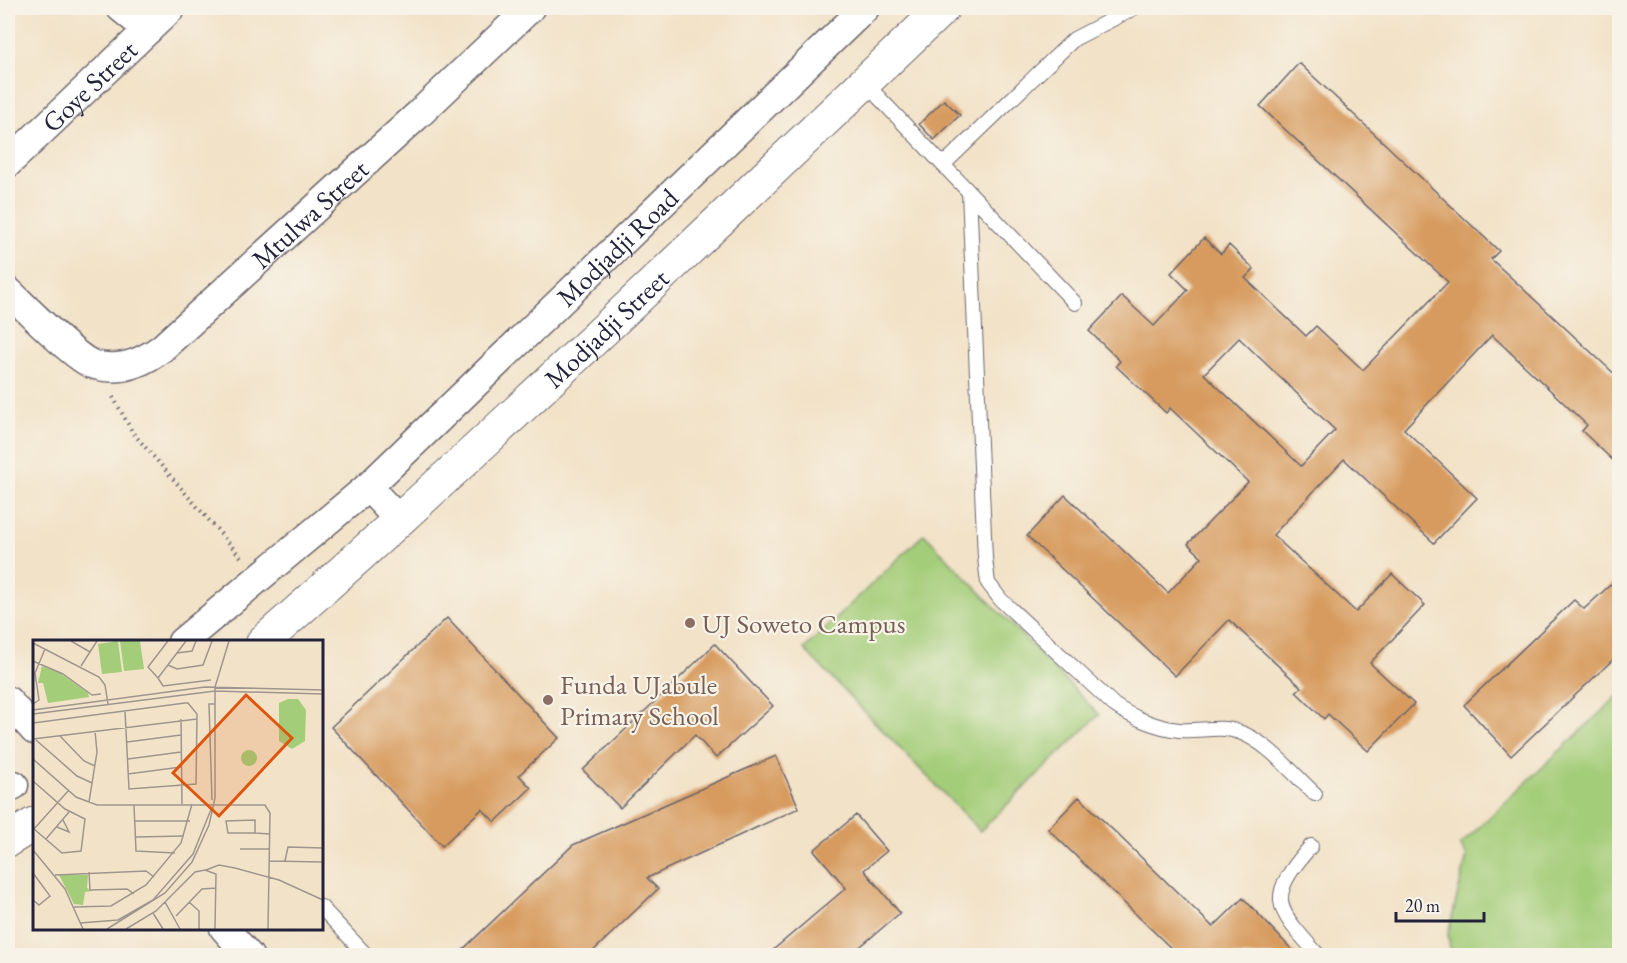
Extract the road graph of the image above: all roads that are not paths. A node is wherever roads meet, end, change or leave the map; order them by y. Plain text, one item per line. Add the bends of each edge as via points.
1 (121, 8) edge
2 (171, 8) edge
3 (530, 8) edge
4 (866, 8) edge
5 (943, 8) edge
6 (1134, 8) edge
7 (148, 30) junction
8 (864, 82) junction
9 (8, 163) edge
10 (943, 165) junction
11 (969, 192) junction
12 (8, 291) edge
13 (1075, 303) dead end
14 (368, 487) junction
15 (400, 521) junction
16 (184, 640) edge
17 (265, 640) edge
18 (8, 701) edge
19 (33, 729) edge
20 (1315, 794) dead end
21 (33, 825) edge
22 (8, 840) edge
23 (1311, 846) dead end
24 (322, 908) edge
25 (226, 930) edge
26 (249, 956) edge
27 (367, 956) edge
28 (1319, 956) edge

1 - 7 street
2 - 7 street, Goye Street
3 - 12 street, Mtulwa Street via 412,121 143,362 125,366 91,364
4 - 14 street, Modjadji Road
5 - 8 street, Modjadji Street
6 - 10 lane via 1074,39
7 - 9 street, Goye Street
8 - 10 lane
8 - 15 street, Modjadji Street
10 - 11 lane
11 - 13 lane
11 - 20 lane via 988,583 1001,600 1114,705 1128,714 1178,730 1239,732 1259,742
14 - 15 street
14 - 16 street, Modjadji Road
15 - 17 street, Modjadji Street
18 - 19 street
21 - 22 street
23 - 28 lane via 1287,873 1280,901
24 - 27 lane
25 - 26 street

